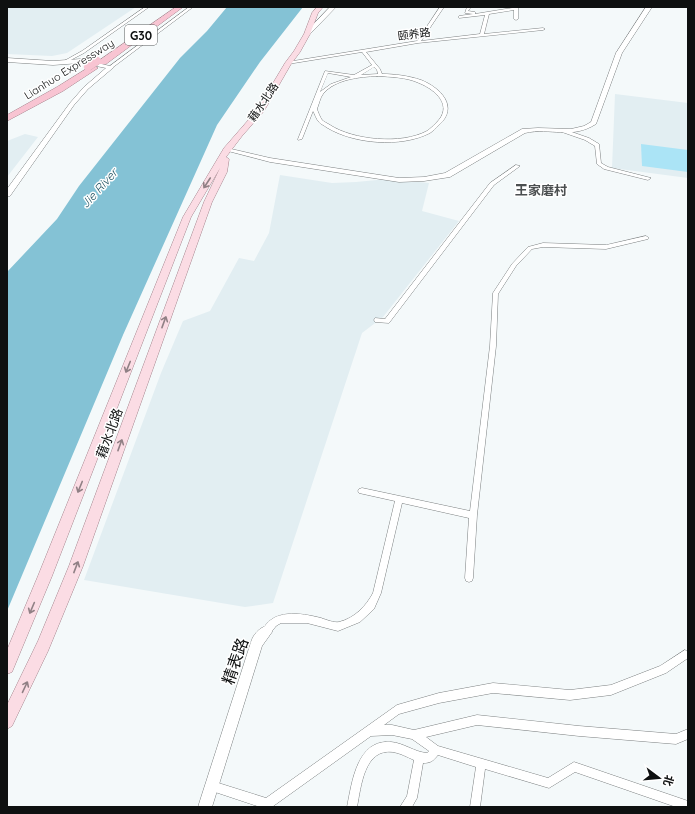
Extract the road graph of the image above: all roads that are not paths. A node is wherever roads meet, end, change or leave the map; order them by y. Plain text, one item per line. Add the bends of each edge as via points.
1 (147, 7) edge
2 (173, 7) edge
3 (180, 7) edge
4 (191, 7) edge
5 (316, 7) edge
6 (320, 7) edge
7 (333, 7) edge
8 (442, 7) edge
9 (469, 7) edge
10 (649, 7) edge
11 (516, 8) edge
12 (485, 14) junction
13 (460, 17) dead end
14 (516, 19) dead end
15 (543, 29) dead end
16 (308, 34) junction
17 (482, 35) junction
18 (418, 42) junction
19 (363, 51) junction
20 (297, 52) junction
21 (7, 60) edge
22 (66, 61) junction
23 (288, 64) junction
24 (96, 65) junction
25 (375, 65) junction
26 (111, 67) junction
27 (380, 75) junction
28 (72, 104) junction
29 (13, 113) edge
30 (564, 131) junction
31 (300, 139) dead end
32 (227, 150) junction
33 (518, 166) dead end
34 (648, 178) dead end
35 (7, 184) edge
36 (7, 194) edge
37 (646, 238) dead end
38 (377, 320) dead end
39 (362, 491) dead end
40 (399, 499) junction
41 (473, 514) junction
42 (469, 578) dead end
43 (266, 632) joint
44 (684, 655) dead end
45 (7, 667) edge
46 (7, 721) edge
47 (369, 731) junction
48 (688, 734) edge
49 (414, 735) junction
50 (436, 750) junction
51 (418, 758) junction
52 (481, 764) junction
53 (212, 786) junction
54 (688, 806) edge
55 (205, 807) edge
56 (352, 807) edge
57 (405, 807) edge
58 (475, 807) edge

1 - 22 street
2 - 24 highway, Lianhuo Expressway / G30
3 - 24 highway, Lianhuo Expressway / G30
4 - 26 street
5 - 20 main road, 藉水北路 via 311,13
6 - 16 main road, 藉水北路
7 - 16 main road
8 - 18 street
9 - 12 street via 466,12
10 - 30 main road via 620,53 594,123 580,131
11 - 12 street
11 - 14 street
12 - 13 street
12 - 17 street
15 - 17 street, 颐养路
16 - 20 main road, 藉水北路
17 - 18 street, 颐养路
18 - 19 street, 颐养路
19 - 23 street, 颐养路
19 - 25 street
20 - 23 main road, 藉水北路
21 - 22 main road via 53,63
22 - 26 main road
23 - 32 main road, 藉水北路 via 260,111
24 - 29 highway, Lianhuo Expressway / G30
25 - 27 street
25 - 31 street via 354,76 326,72
26 - 28 main road
27 - 27 street via 351,78 326,89 315,105 320,120 342,134 362,140 385,141 420,135 442,121 446,107 444,100 435,90 409,79
28 - 35 main road via 66,104
28 - 36 main road
30 - 32 main road via 528,130 447,175 424,179 399,180 270,160
30 - 34 street via 597,145 599,164 606,168
32 -> 45 main road, 藉水北路 via 187,217 40,590
46 -> 32 main road, 藉水北路 via 43,646 76,566 208,202 223,172
33 - 38 street via 492,184 387,322
37 - 41 street via 606,247 543,245 530,248 514,265 495,294 493,346
39 - 40 street
40 - 41 street
40 - 43 street, 精表路 via 377,593 371,606 357,619 338,627 307,619 280,619
41 - 42 street
43 - 53 main road, 精表路 via 257,642
44 - 47 street via 663,670 612,690 570,695 493,688 439,698 397,710
47 - 49 street via 392,730
47 - 53 street via 267,804
48 - 49 street via 676,739 477,720
49 - 50 street
50 - 51 street via 429,758
50 - 52 street
51 - 56 street via 391,747 382,747 374,751 362,765
51 - 57 street via 412,798
52 - 54 street via 548,783 574,767
52 - 58 street
53 - 55 main road, 精表路

